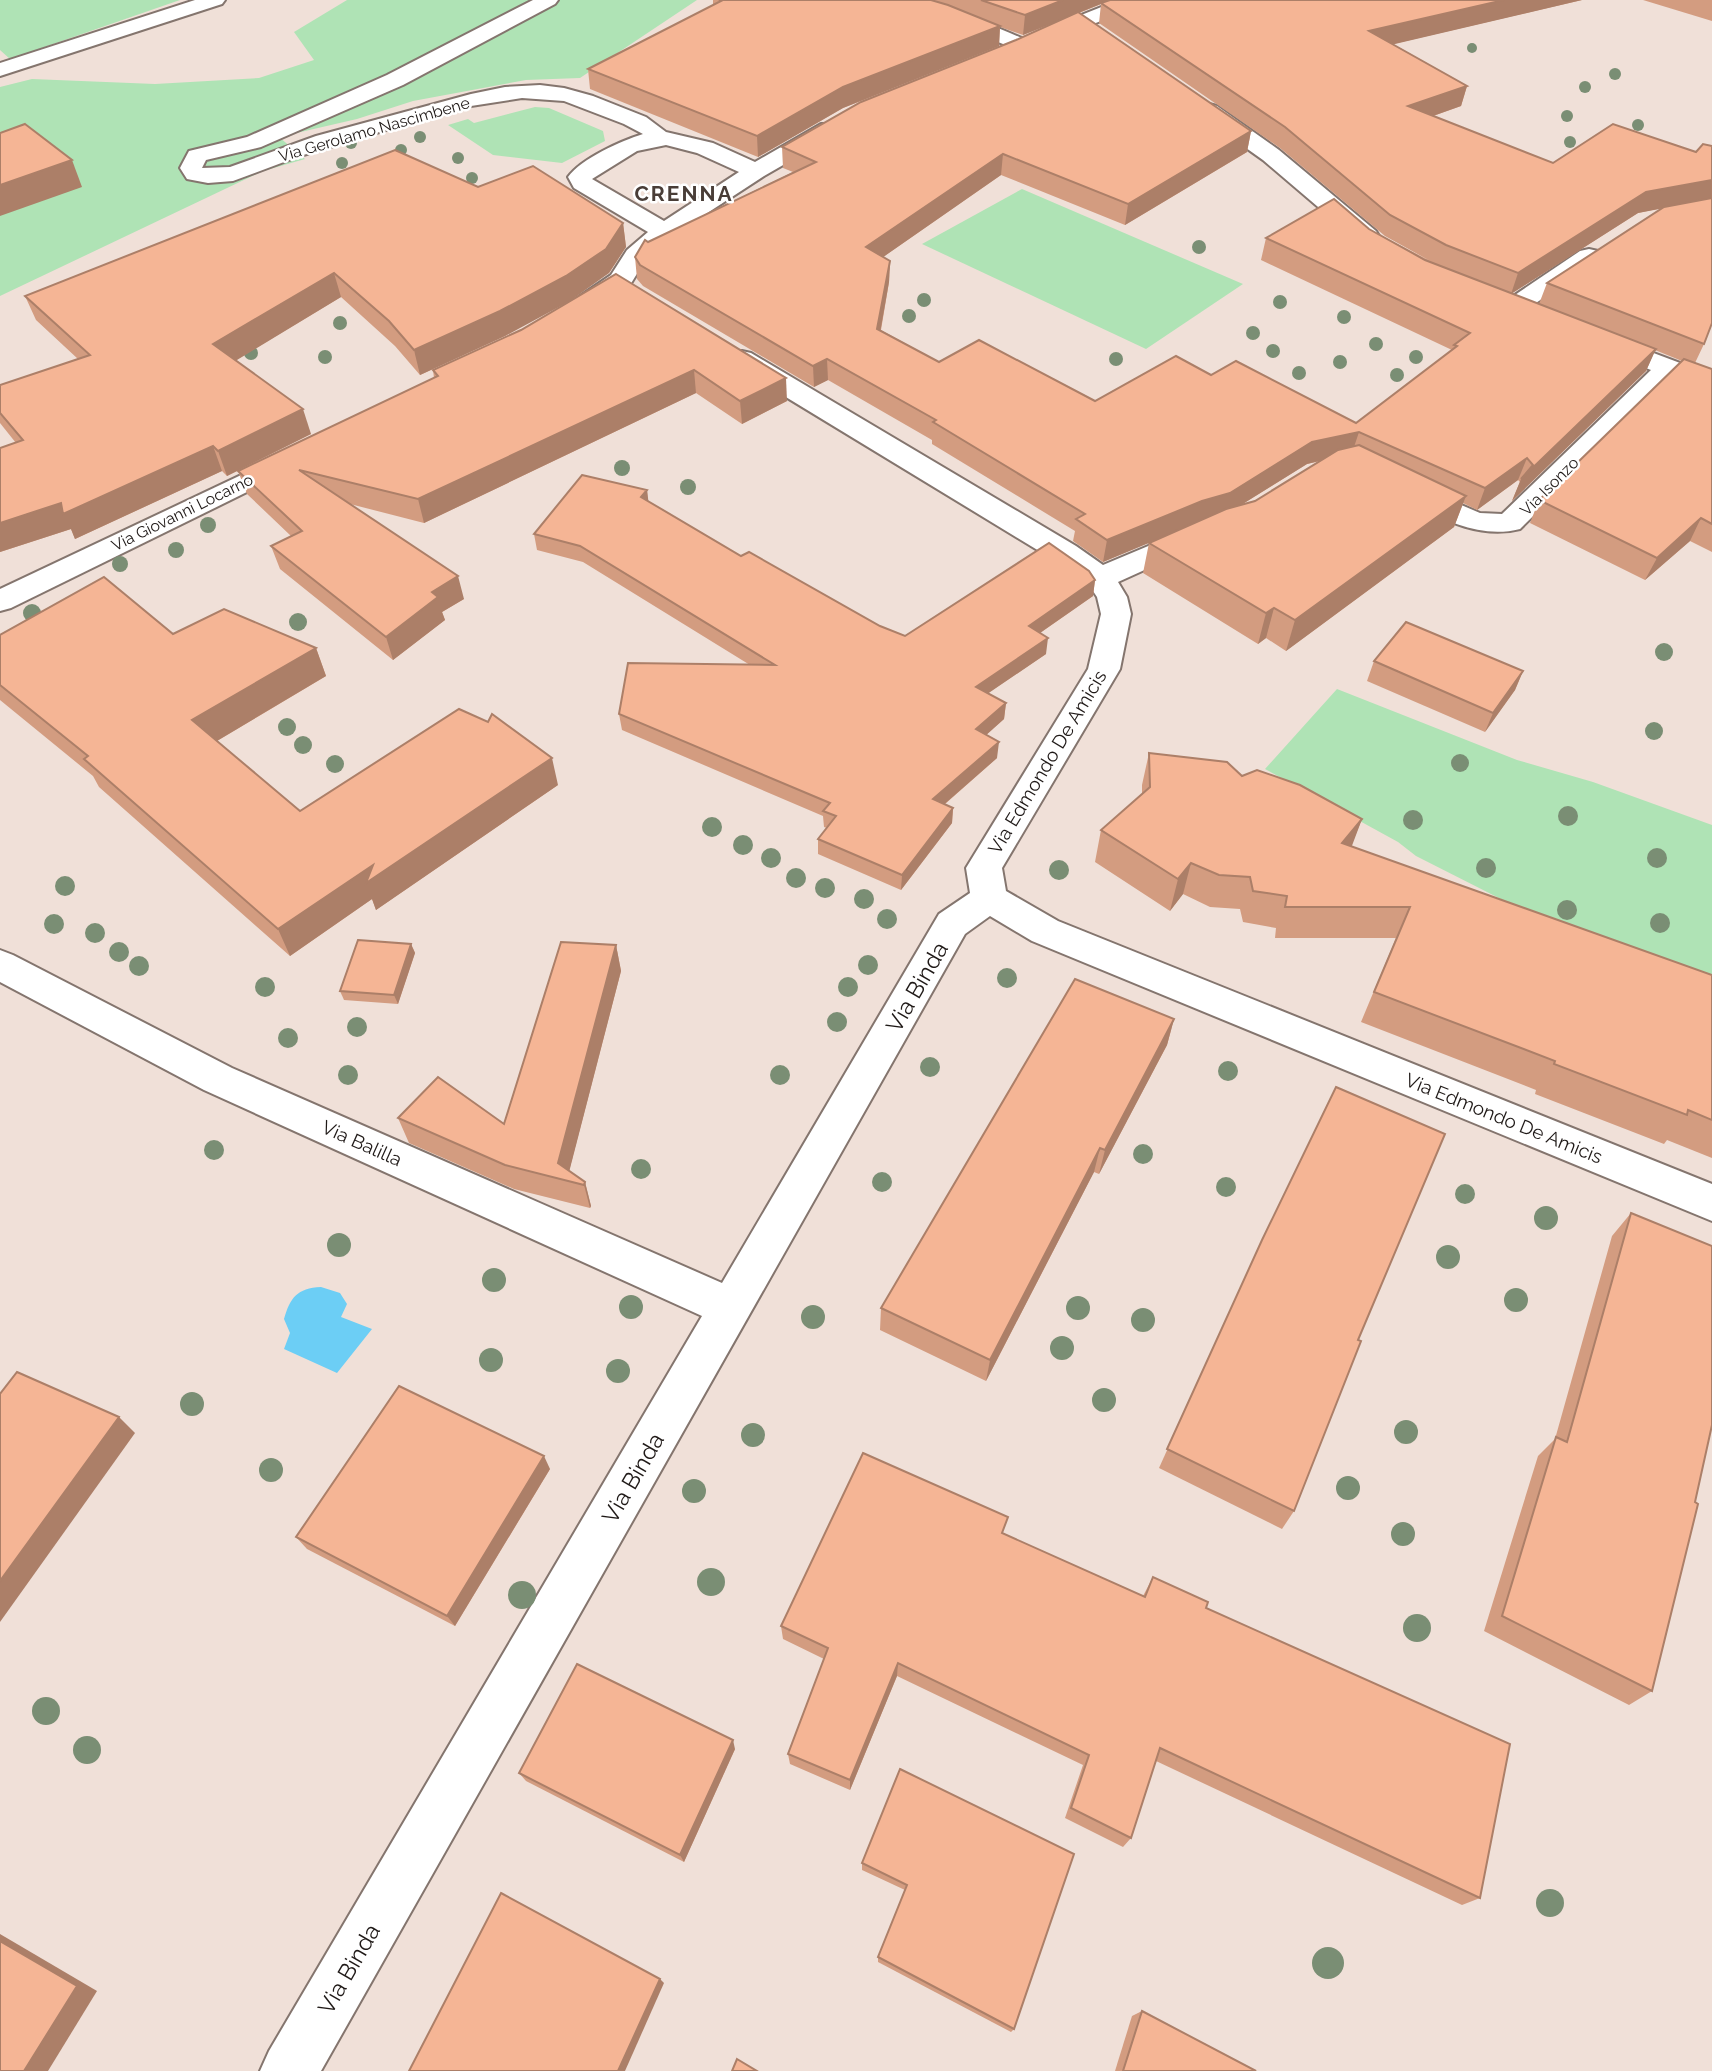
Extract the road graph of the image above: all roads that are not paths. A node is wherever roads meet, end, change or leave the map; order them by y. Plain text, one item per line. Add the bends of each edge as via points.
1 (215, 0) edge
2 (548, 0) edge
3 (890, 0) edge
4 (1137, 0) edge
5 (1077, 22) junction
6 (1100, 36) edge
7 (1023, 46) junction
8 (993, 58) edge
9 (0, 70) edge
10 (1186, 95) edge
11 (852, 115) edge
12 (659, 137) junction
13 (755, 172) junction
14 (664, 231) junction
15 (1612, 240) edge
16 (1385, 249) edge
17 (1490, 297) edge
18 (1515, 306) junction
19 (1541, 316) edge
20 (558, 320) edge
21 (1579, 332) edge
22 (713, 341) edge
23 (1668, 368) junction
24 (1712, 384) edge
25 (314, 447) edge
26 (1389, 482) edge
27 (1217, 528) edge
28 (1100, 578) junction
29 (0, 601) edge
30 (989, 898) junction
31 (0, 965) edge
32 (1712, 1203) edge
33 (731, 1308) junction
34 (289, 2071) edge

1 - 9 street
2 - 12 street, Via Gerolamo Nascimbene via 395,80 253,142 197,156 191,168 207,177 229,176 353,132 513,92 570,96 642,123
3 - 7 street via 954,18
4 - 5 street
5 - 6 street
5 - 7 street
7 - 8 street
10 - 16 street via 1271,155
11 - 13 street
12 - 13 street via 684,139
12 - 14 street via 616,152 580,177 582,183
13 - 14 street
14 - 20 street via 636,255 632,290
15 - 18 street
17 - 18 street
18 - 19 street
21 - 23 street
22 - 28 street, Via Edmondo De Amicis
23 - 24 street
23 - 26 street, Via Isonzo via 1510,523 1475,523
25 - 29 street, Via Giovanni Locarno
27 - 28 street
28 - 30 street, Via Edmondo De Amicis via 1116,614 1104,669 984,867
30 - 32 street, Via Edmondo De Amicis via 1045,931
30 - 33 street, Via Binda via 952,924
31 - 33 street, Via Balilla via 218,1079
33 - 34 street, Via Binda

